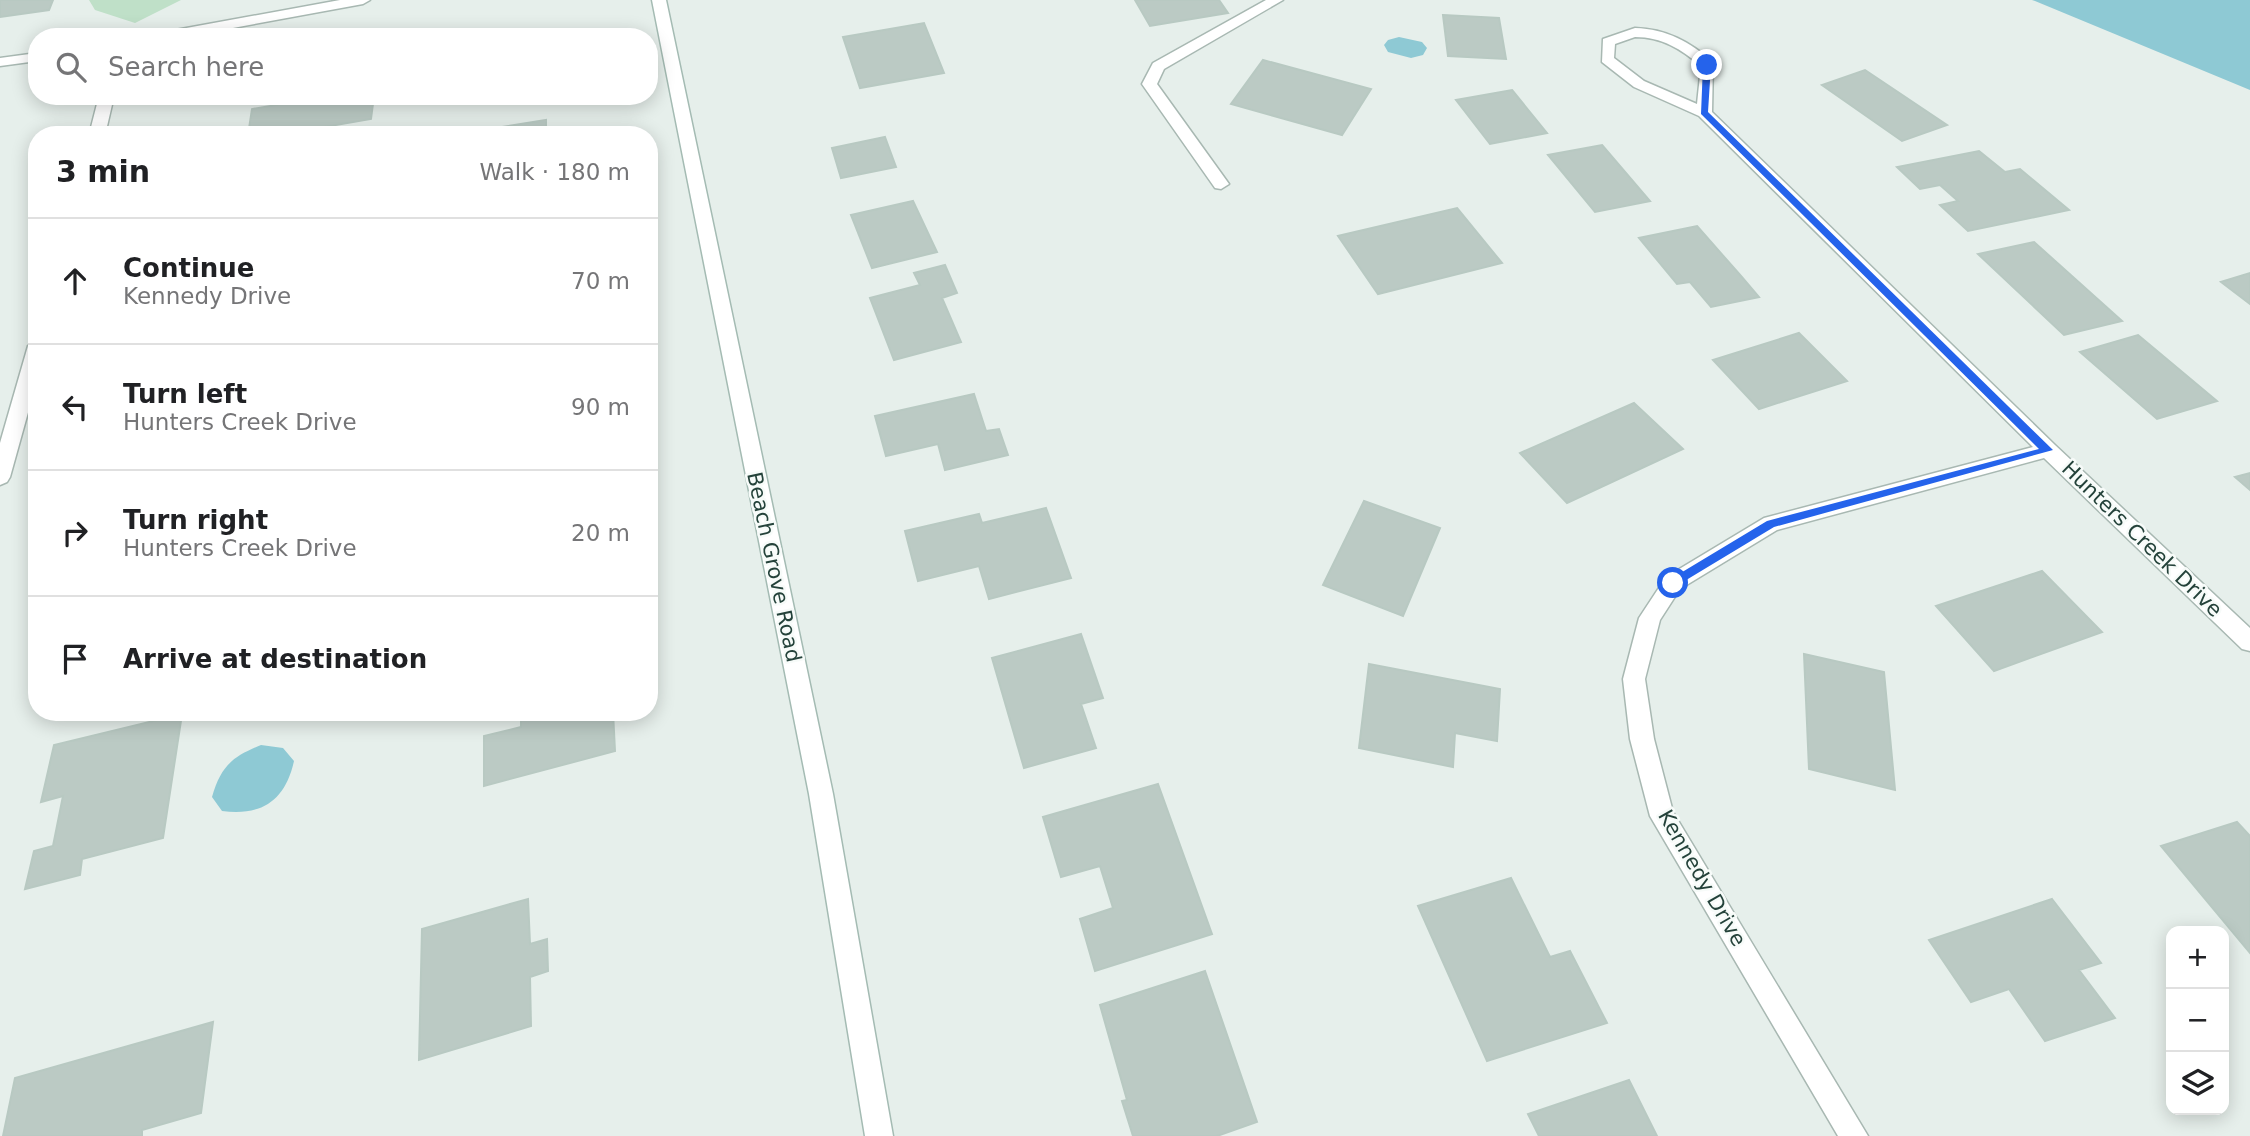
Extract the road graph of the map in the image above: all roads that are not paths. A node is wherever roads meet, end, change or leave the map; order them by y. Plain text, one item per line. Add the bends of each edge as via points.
1 (363, 0) edge
2 (659, 0) edge
3 (1276, 0) edge
4 (209, 28) edge
5 (28, 58) edge
6 (0, 62) edge
7 (105, 105) edge
8 (1704, 113) junction
9 (99, 126) edge
10 (1221, 184) dead end
11 (28, 378) edge
12 (2048, 450) junction
13 (0, 477) edge
14 (2250, 642) edge
15 (879, 1136) edge
16 (1854, 1136) edge

1 - 4 street
2 - 15 street, Beach Grove Road via 821,794
3 - 10 street via 1158,66 1149,84
5 - 6 street
7 - 9 street
8 - 8 street, Hunters Creek Drive via 1707,65 1685,45 1658,33 1624,33 1608,42 1607,60 1639,84
8 - 12 street, Hunters Creek Drive
11 - 13 street
12 - 14 street, Hunters Creek Drive
12 - 16 street, Kennedy Drive via 1771,524 1673,583 1650,618 1634,679 1642,739 1662,816

